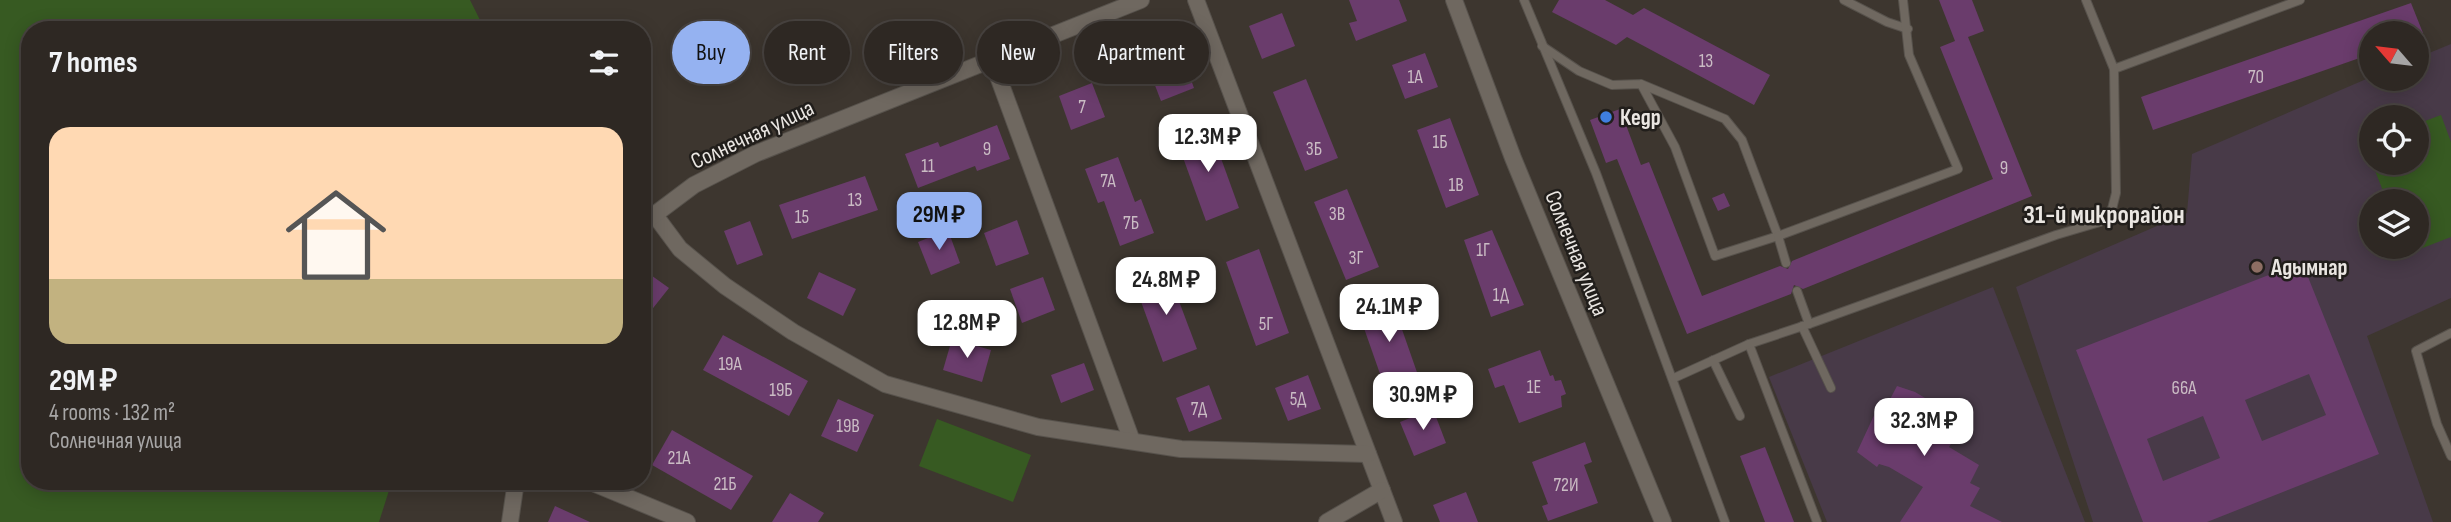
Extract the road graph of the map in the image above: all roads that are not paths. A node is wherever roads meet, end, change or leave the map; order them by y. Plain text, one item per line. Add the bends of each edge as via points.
1 (1141, 0) edge
2 (1196, 0) edge
3 (1454, 0) edge
4 (1524, 0) edge
5 (1844, 0) edge
6 (1903, 0) edge
7 (2085, 0) edge
8 (2301, 0) edge
9 (1908, 29) junction
10 (1060, 33) edge
11 (1542, 46) junction
12 (977, 66) edge
13 (2114, 69) junction
14 (1001, 84) edge
15 (1641, 84) junction
16 (651, 217) edge
17 (651, 222) edge
18 (1778, 236) junction
19 (1786, 263) dead end
20 (1797, 291) dead end
21 (1806, 325) junction
22 (2451, 333) edge
23 (1749, 344) junction
24 (1713, 360) junction
25 (1674, 378) junction
26 (1831, 388) dead end
27 (1740, 416) dead end
28 (1132, 441) junction
29 (1368, 454) junction
30 (2451, 456) edge
31 (515, 490) edge
32 (610, 490) edge
33 (1382, 490) junction
34 (510, 522) edge
35 (687, 522) edge
36 (1327, 522) edge
37 (1395, 522) edge
38 (1663, 522) edge
39 (1726, 522) edge
40 (1816, 522) edge

1 - 10 street, Солнечная улица
2 - 29 street
3 - 38 street, Солнечная улица via 1513,158
4 - 11 lane
5 - 9 lane
6 - 9 lane
7 - 13 lane
8 - 13 lane
9 - 18 lane via 1909,55 1958,169
11 - 15 lane via 1579,71 1612,85
11 - 25 lane
12 - 16 street, Солнечная улица via 755,154 694,186
13 - 21 lane via 2116,193 2112,209 2100,222
14 - 28 street
15 - 18 lane via 1725,119 1742,140
15 - 18 lane via 1675,147 1715,256
17 - 28 street, Солнечная улица via 725,286 793,332 885,384 1038,427
18 - 19 lane
20 - 21 lane
21 - 23 lane
21 - 26 lane
22 - 30 lane via 2416,351
23 - 24 lane
23 - 40 lane
24 - 25 lane
24 - 27 lane
25 - 39 lane
28 - 29 street, Солнечная улица via 1181,449
29 - 33 street
31 - 34 street
32 - 35 street
33 - 36 street
33 - 37 street

